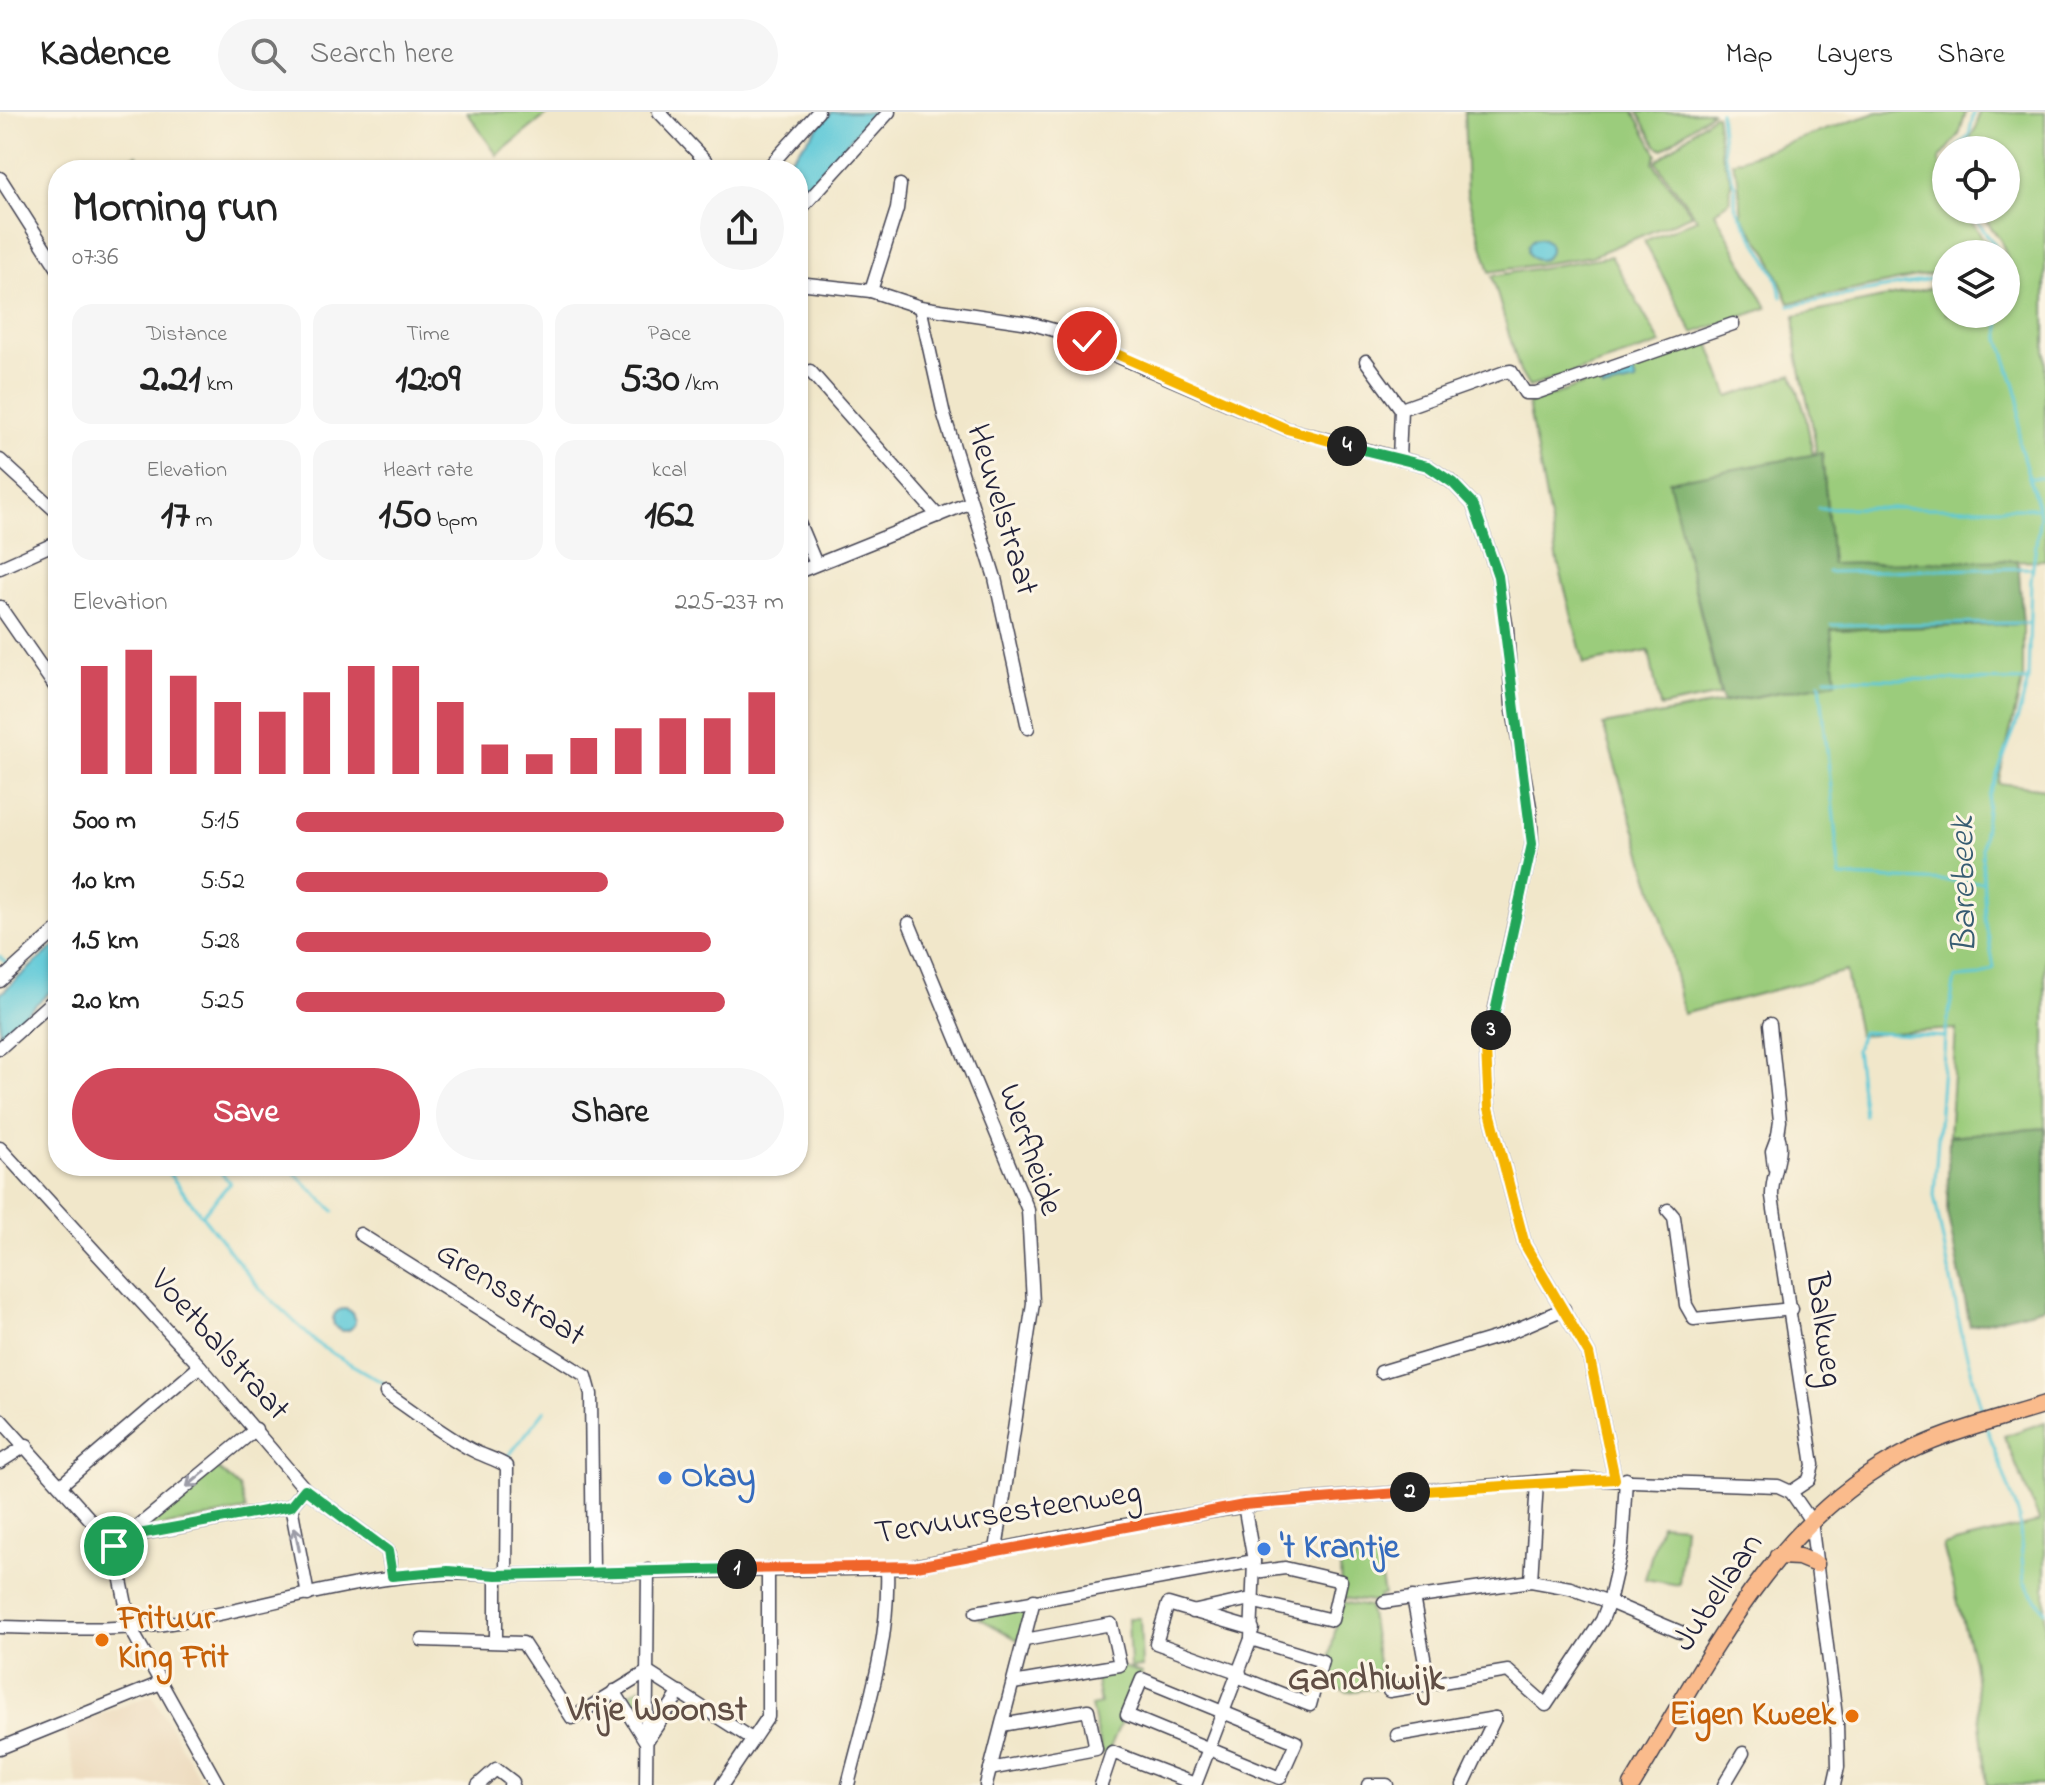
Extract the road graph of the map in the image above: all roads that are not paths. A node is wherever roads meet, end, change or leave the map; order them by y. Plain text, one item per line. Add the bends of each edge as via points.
1 (659, 112) edge
2 (818, 112) edge
3 (889, 112) edge
4 (705, 160) edge
5 (775, 160) edge
6 (0, 178) edge
7 (900, 185) dead end
8 (808, 201) edge
9 (48, 253) edge
10 (808, 284) edge
11 (871, 291) junction
12 (920, 307) junction
13 (1733, 324) dead end
14 (1366, 361) dead end
15 (810, 371) dead end
16 (1401, 409) junction
17 (1399, 459) junction
18 (0, 460) edge
19 (969, 503) junction
20 (48, 504) edge
21 (938, 516) junction
22 (808, 545) edge
23 (48, 546) edge
24 (816, 564) junction
25 (0, 568) edge
26 (808, 568) edge
27 (0, 607) edge
28 (48, 677) edge
29 (1028, 728) dead end
30 (909, 923) dead end
31 (48, 938) edge
32 (0, 981) edge
33 (48, 1004) edge
34 (1770, 1024) dead end
35 (0, 1048) edge
36 (0, 1148) edge
37 (1668, 1210) dead end
38 (360, 1234) dead end
39 (1564, 1309) junction
40 (1792, 1309) junction
41 (200, 1366) junction
42 (1381, 1372) dead end
43 (386, 1393) dead end
44 (2045, 1405) edge
45 (0, 1419) edge
46 (256, 1429) junction
47 (27, 1445) junction
48 (0, 1462) edge
49 (1620, 1479) junction
50 (1537, 1482) junction
51 (62, 1484) junction
52 (305, 1489) junction
53 (1791, 1492) junction
54 (1244, 1505) junction
55 (291, 1506) junction
56 (1811, 1521) junction
57 (128, 1536) junction
58 (114, 1546) junction
59 (996, 1550) junction
60 (1778, 1556) junction
61 (1816, 1564) junction
62 (1255, 1567) junction
63 (887, 1568) junction
64 (768, 1569) junction
65 (648, 1570) junction
66 (593, 1571) junction
67 (501, 1574) junction
68 (392, 1576) junction
69 (1531, 1581) junction
70 (308, 1595) junction
71 (1413, 1597) junction
72 (1034, 1600) junction
73 (1255, 1602) junction
74 (1384, 1602) dead end
75 (1609, 1602) junction
76 (976, 1612) dead end
77 (1192, 1612) junction
78 (0, 1627) edge
79 (131, 1629) junction
80 (1680, 1632) dead end
81 (1252, 1634) junction
82 (422, 1640) dead end
83 (1025, 1640) junction
84 (496, 1641) junction
85 (647, 1672) junction
86 (1240, 1675) junction
87 (161, 1683) junction
88 (1013, 1683) junction
89 (1429, 1685) junction
90 (614, 1691) junction
91 (1389, 1691) dead end
92 (680, 1692) junction
93 (1224, 1712) junction
94 (1002, 1725) junction
95 (1397, 1735) dead end
96 (752, 1739) junction
97 (646, 1742) junction
98 (0, 1748) edge
99 (1209, 1748) junction
100 (1743, 1753) dead end
101 (990, 1769) junction
102 (1282, 1781) edge
103 (1195, 1784) edge
104 (218, 1785) edge
105 (478, 1785) edge
106 (510, 1785) edge
107 (646, 1785) edge
108 (722, 1785) edge
109 (848, 1785) edge
110 (986, 1785) edge
111 (1101, 1785) edge
112 (1368, 1785) edge
113 (1387, 1785) edge
114 (1463, 1785) edge
115 (1632, 1785) edge
116 (1724, 1785) edge
117 (1834, 1785) edge

1 - 4 street
2 - 5 street
3 - 8 street
6 - 9 street
7 - 11 street
10 - 11 street
11 - 12 street
12 - 17 street via 1061,332 1287,429
12 - 19 street, Heuvelstraat
13 - 16 street via 1536,393 1525,393 1514,374 1505,372
14 - 16 street
15 - 21 street
16 - 17 street
17 - 39 street via 1428,466 1473,504 1498,576 1532,844 1486,1049 1492,1124 1525,1245
18 - 20 street
19 - 21 street
19 - 29 street, Heuvelstraat via 995,578
21 - 24 street
22 - 24 street
23 - 25 street
24 - 26 street
27 - 28 street
30 - 59 street, Werfheide via 1028,1210 1033,1303
31 - 32 street
33 - 35 street
34 - 40 street, Balkweg via 1781,1150 1772,1196
36 - 41 street, Voetbalstraat
37 - 40 street via 1674,1217 1686,1305 1694,1319
38 - 66 street, Grensstraat via 586,1376 591,1394
39 - 42 street via 1501,1336
39 - 49 street via 1589,1354
40 - 53 street, Balkweg via 1813,1465 1809,1480
41 - 46 street, Voetbalstraat
41 - 51 street
43 - 67 street via 463,1445 507,1466
44 - 56 main road via 1894,1459 1847,1489
45 - 47 street
46 - 52 street, Voetbalstraat
46 -> 57 street
47 - 48 street
47 - 51 street
49 - 50 street, Tervuursesteenweg
49 - 53 street, Tervuursesteenweg via 1778,1486
49 - 75 street via 1622,1546
50 - 54 street, Tervuursesteenweg
50 - 69 street
51 - 58 street
52 - 55 street
52 - 68 street, Voetbalstraat via 388,1551
53 - 56 street
54 - 59 street, Tervuursesteenweg
54 - 62 street
55 - 57 street
70 -> 55 street
56 - 60 main road, Jubellaan
56 - 61 street
57 - 58 street
58 - 79 street
59 - 63 street, Tervuursesteenweg
60 - 61 main road
60 - 115 main road, Jubellaan
61 - 117 street via 1837,1724
62 - 72 street
62 - 73 street
62 - 73 street via 1341,1581 1332,1620
63 - 64 street, Tervuursesteenweg
63 - 109 street via 879,1677
64 - 65 street, Tervuursesteenweg
64 - 96 street via 768,1717
65 - 66 street, Tervuursesteenweg
65 - 85 street
66 - 67 street, Tervuursesteenweg
67 - 68 street, Tervuursesteenweg
67 - 84 street
68 - 70 street, Tervuursesteenweg
69 - 71 street
69 - 75 street
70 - 79 street, Tervuursesteenweg
71 - 74 street
71 - 89 street
72 - 76 street
72 - 83 street
73 - 77 street
73 - 81 street
75 - 80 street
75 - 89 street via 1546,1705 1508,1671
77 - 81 street
77 - 86 street via 1168,1604 1156,1643
78 - 79 street, Tervuursesteenweg
79 - 87 street
81 - 86 street
81 - 86 street via 1322,1661 1310,1705
82 - 84 street
83 - 88 street
83 - 88 street via 1111,1624 1120,1665
84 - 90 street via 523,1643 572,1718
85 - 90 street
85 - 92 street
85 - 97 street
86 - 93 street
87 - 98 street
87 - 104 street
88 - 94 street
89 - 91 street
90 - 97 street
92 - 96 street
92 - 97 street
93 - 99 street
93 - 99 street via 1142,1679 1127,1715
93 - 102 street via 1296,1742
94 - 101 street
94 - 101 street via 1088,1710 1096,1749
95 - 114 street via 1495,1718
96 - 108 street
97 - 107 street
99 - 102 street
99 - 103 street
100 - 116 street
101 - 110 street
103 - 111 street via 1112,1752
105 - 106 street via 496,1769 513,1782
112 - 113 street

